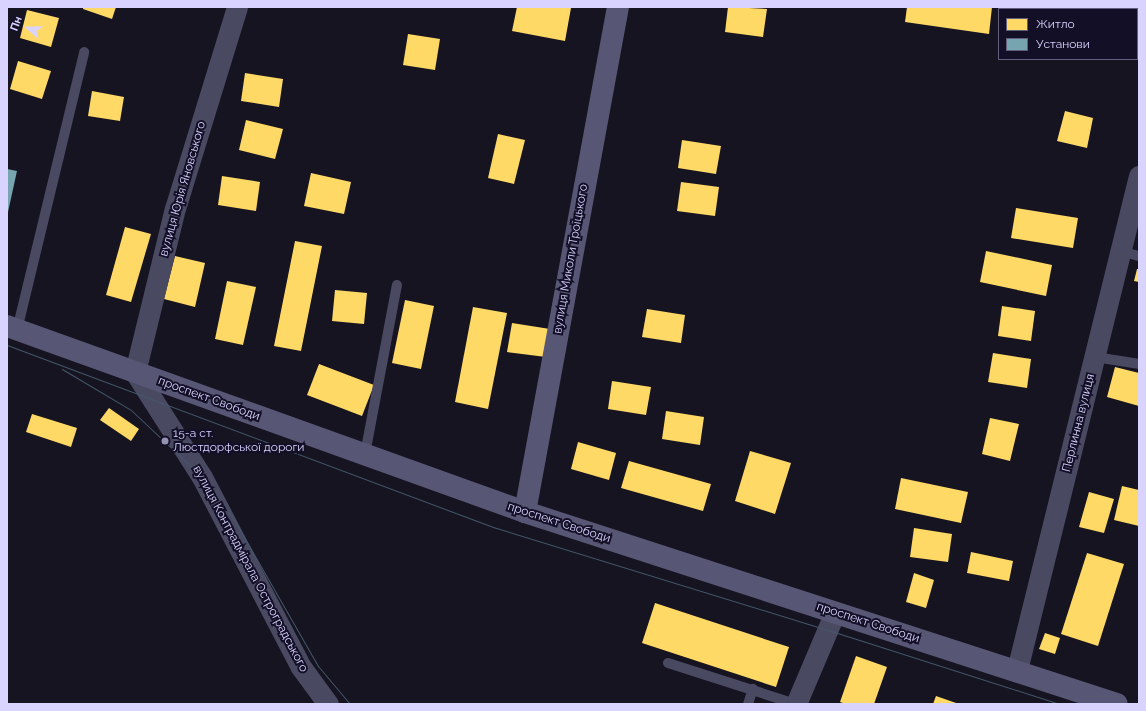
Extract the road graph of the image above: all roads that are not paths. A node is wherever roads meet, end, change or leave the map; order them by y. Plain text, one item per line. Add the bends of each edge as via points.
1 (237, 7) edge
2 (618, 7) edge
3 (84, 52) dead end
4 (1138, 189) edge
5 (1130, 254) edge
6 (397, 285) dead end
7 (12, 328) edge
8 (1095, 357) junction
9 (1139, 364) edge
10 (135, 372) junction
11 (365, 454) junction
12 (525, 512) junction
13 (835, 612) junction
14 (668, 662) dead end
15 (1017, 670) junction
16 (753, 689) junction
17 (328, 704) edge
18 (748, 704) edge
19 (796, 704) edge
20 (1117, 704) edge

1 - 10 street, вулиця Юрія Яновського via 175,208
2 - 12 street, вулиця Миколи Троїцького
3 - 7 lane
4 - 5 street, Перлинна вулиця
5 - 8 street, Перлинна вулиця
6 - 11 lane
7 - 10 street, проспект Свободи
8 - 9 lane
8 - 15 street, Перлинна вулиця
10 - 11 street, проспект Свободи
10 - 17 street, вулиця Контрадмірала Остроградського via 202,477 301,667
11 - 12 street, проспект Свободи
12 - 13 street, проспект Свободи
13 - 15 street, проспект Свободи
13 - 19 street
14 - 16 lane
15 - 20 street, проспект Свободи
16 - 18 lane
16 - 19 lane

